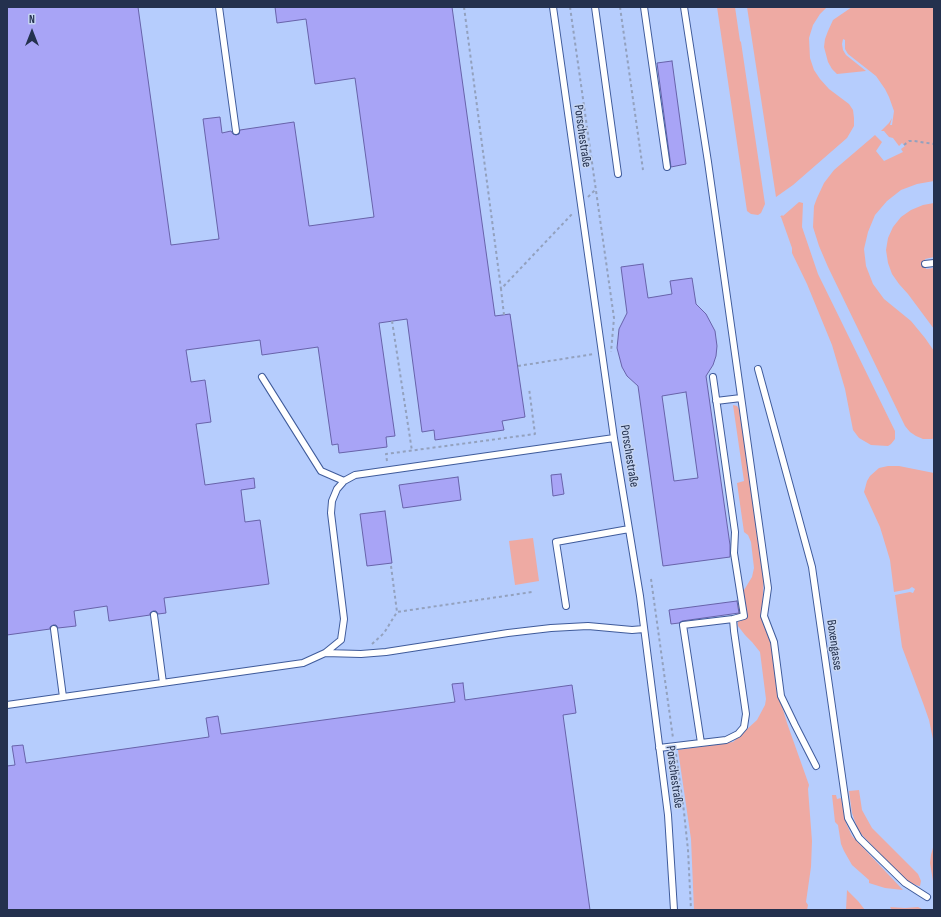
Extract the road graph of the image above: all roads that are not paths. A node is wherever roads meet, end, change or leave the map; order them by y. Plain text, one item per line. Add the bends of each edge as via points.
1 (219, 7) edge
2 (553, 7) edge
3 (595, 7) edge
4 (644, 7) edge
5 (684, 7) edge
6 (236, 131) dead end
7 (667, 167) dead end
8 (618, 174) dead end
9 (934, 263) edge
10 (926, 264) dead end
11 (758, 369) dead end
12 (262, 377) dead end
13 (713, 377) dead end
14 (741, 398) junction
15 (716, 401) junction
16 (614, 438) junction
17 (344, 481) junction
18 (629, 529) junction
19 (566, 606) dead end
20 (154, 615) dead end
21 (733, 618) junction
22 (54, 629) dead end
23 (644, 629) junction
24 (325, 653) junction
25 (163, 683) junction
26 (63, 697) junction
27 (7, 705) edge
28 (701, 743) junction
29 (659, 748) junction
30 (816, 766) dead end
31 (927, 896) dead end
32 (674, 910) edge

1 - 6 lane
2 - 16 lane, Porschestraße
3 - 8 lane
4 - 7 lane
5 - 14 lane
9 - 10 lane
11 - 31 lane, Boxengasse via 812,568 848,818 859,838 905,883
12 - 17 lane via 321,471
13 - 15 lane
14 - 15 lane
14 - 30 lane via 768,588 764,616 774,642 781,696
15 - 21 lane via 744,616
16 - 17 lane via 355,475
16 - 18 lane, Porschestraße
17 - 24 lane via 337,488 331,513 344,619 341,640
18 - 19 lane via 556,542
18 - 23 lane, Porschestraße
20 - 25 lane
21 - 28 lane via 746,714 744,727 738,734 726,740
21 - 28 lane via 683,625
22 - 26 lane
23 - 24 lane via 588,626 551,628 386,652
23 - 29 lane, Porschestraße
24 - 25 lane via 303,663
25 - 26 lane
26 - 27 lane
28 - 29 lane
29 - 32 lane, Porschestraße via 668,815

